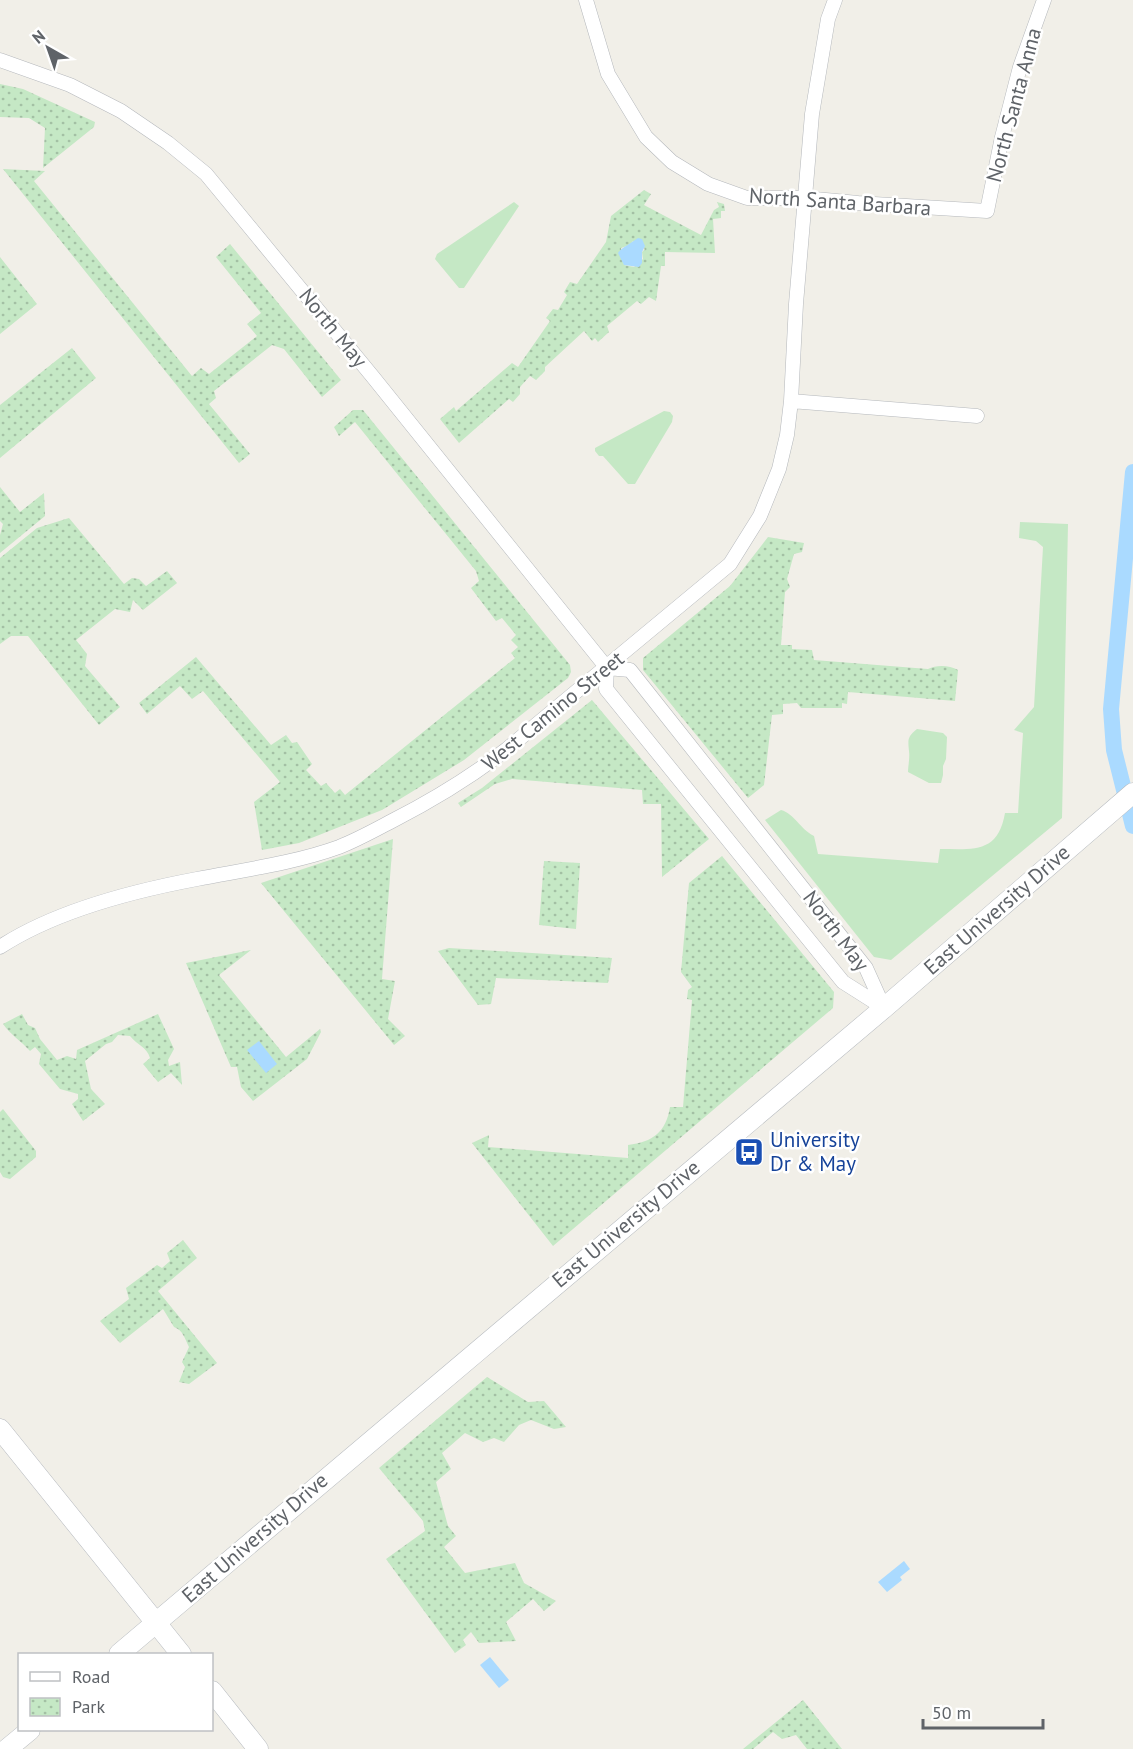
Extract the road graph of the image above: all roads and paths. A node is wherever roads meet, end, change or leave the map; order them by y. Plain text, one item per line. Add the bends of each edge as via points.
1 (586, 0) edge
2 (835, 0) edge
3 (1044, 0) edge
4 (0, 60) edge
5 (804, 198) junction
6 (987, 211) joint
7 (791, 401) junction
8 (977, 416) dead end
9 (607, 668) junction
10 (1133, 794) edge
11 (0, 947) edge
12 (884, 1008) junction
13 (0, 1429) edge
14 (156, 1623) junction
15 (120, 1653) edge
16 (180, 1653) edge
17 (213, 1692) edge
18 (29, 1731) edge
19 (7, 1749) edge
20 (258, 1749) edge

1 - 5 street, North Santa Barbara via 608,74 646,137 672,162 708,184 747,198
2 - 5 street, West Camino Street via 817,78
3 - 6 street, North Santa Anna via 1020,67
4 - 9 street, North May via 70,85 121,111 206,174
5 - 6 street, North Santa Barbara
5 - 7 street, West Camino Street
7 - 8 street
7 - 9 street, West Camino Street via 779,469 759,516 730,564
9 - 11 street, West Camino Street via 477,773 338,847 119,897 35,928
9 - 12 street, North May via 606,689 843,982
9 - 12 street, North May via 630,670 866,968
10 - 12 main road, East University Drive
12 - 14 main road, East University Drive
13 - 14 main road
14 - 15 main road, East University Drive
14 - 16 main road
17 - 20 main road
18 - 19 main road

